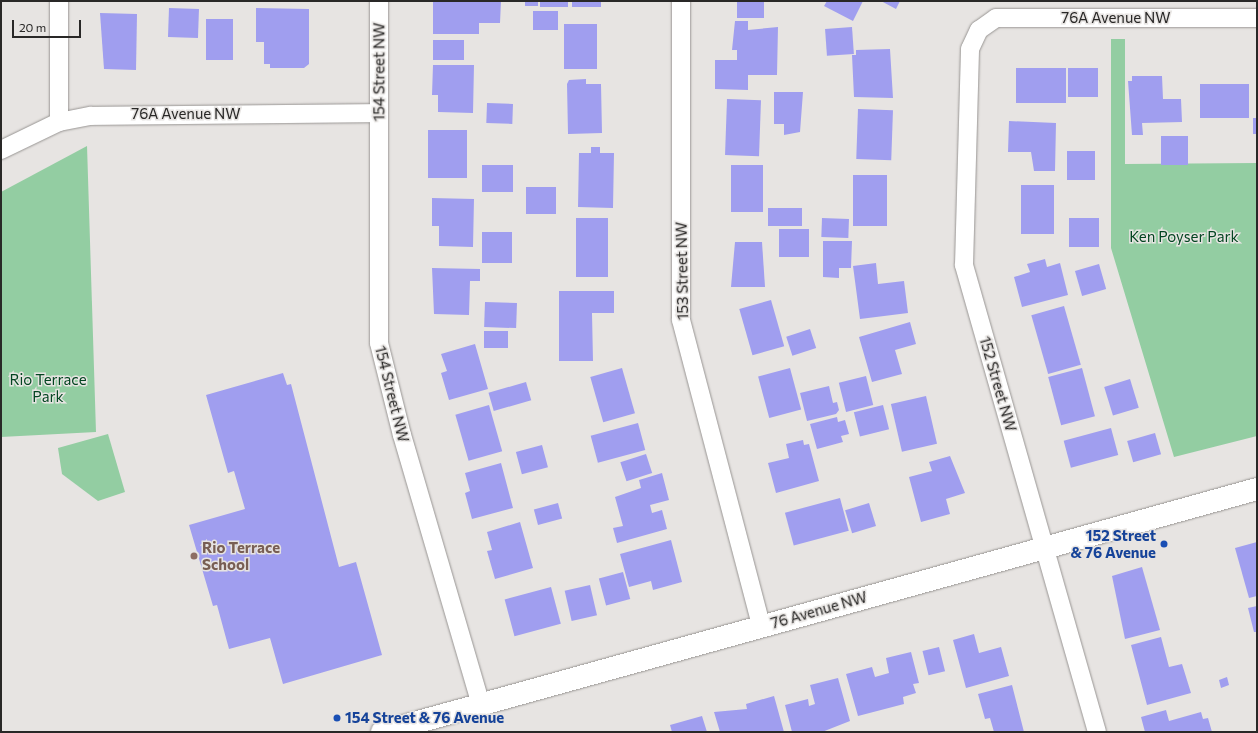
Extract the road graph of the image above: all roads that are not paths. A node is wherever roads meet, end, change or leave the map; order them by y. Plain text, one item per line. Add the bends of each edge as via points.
1 (59, 1) edge
2 (379, 1) edge
3 (681, 1) edge
4 (1257, 18) edge
5 (979, 30) joint
6 (379, 113) junction
7 (58, 122) junction
8 (1, 150) edge
9 (1257, 489) edge
10 (1045, 547) junction
11 (761, 626) junction
12 (481, 705) junction
13 (382, 732) edge
14 (1097, 732) edge

1 - 7 street
2 - 6 street, 154 Street NW
3 - 11 street, 153 Street NW via 681,320
4 - 5 street, 76A Avenue NW via 1011,17 986,22
5 - 10 street, 152 Street NW via 972,40 967,69 964,265
6 - 7 street, 76A Avenue NW via 120,114
6 - 12 street, 154 Street NW via 378,319 383,369
7 - 8 street, 76A Avenue NW
9 - 10 street, 76 Avenue NW
10 - 11 street, 76 Avenue NW
10 - 14 street, 152 Street NW
11 - 12 street, 76 Avenue NW
12 - 13 street, 76 Avenue NW

